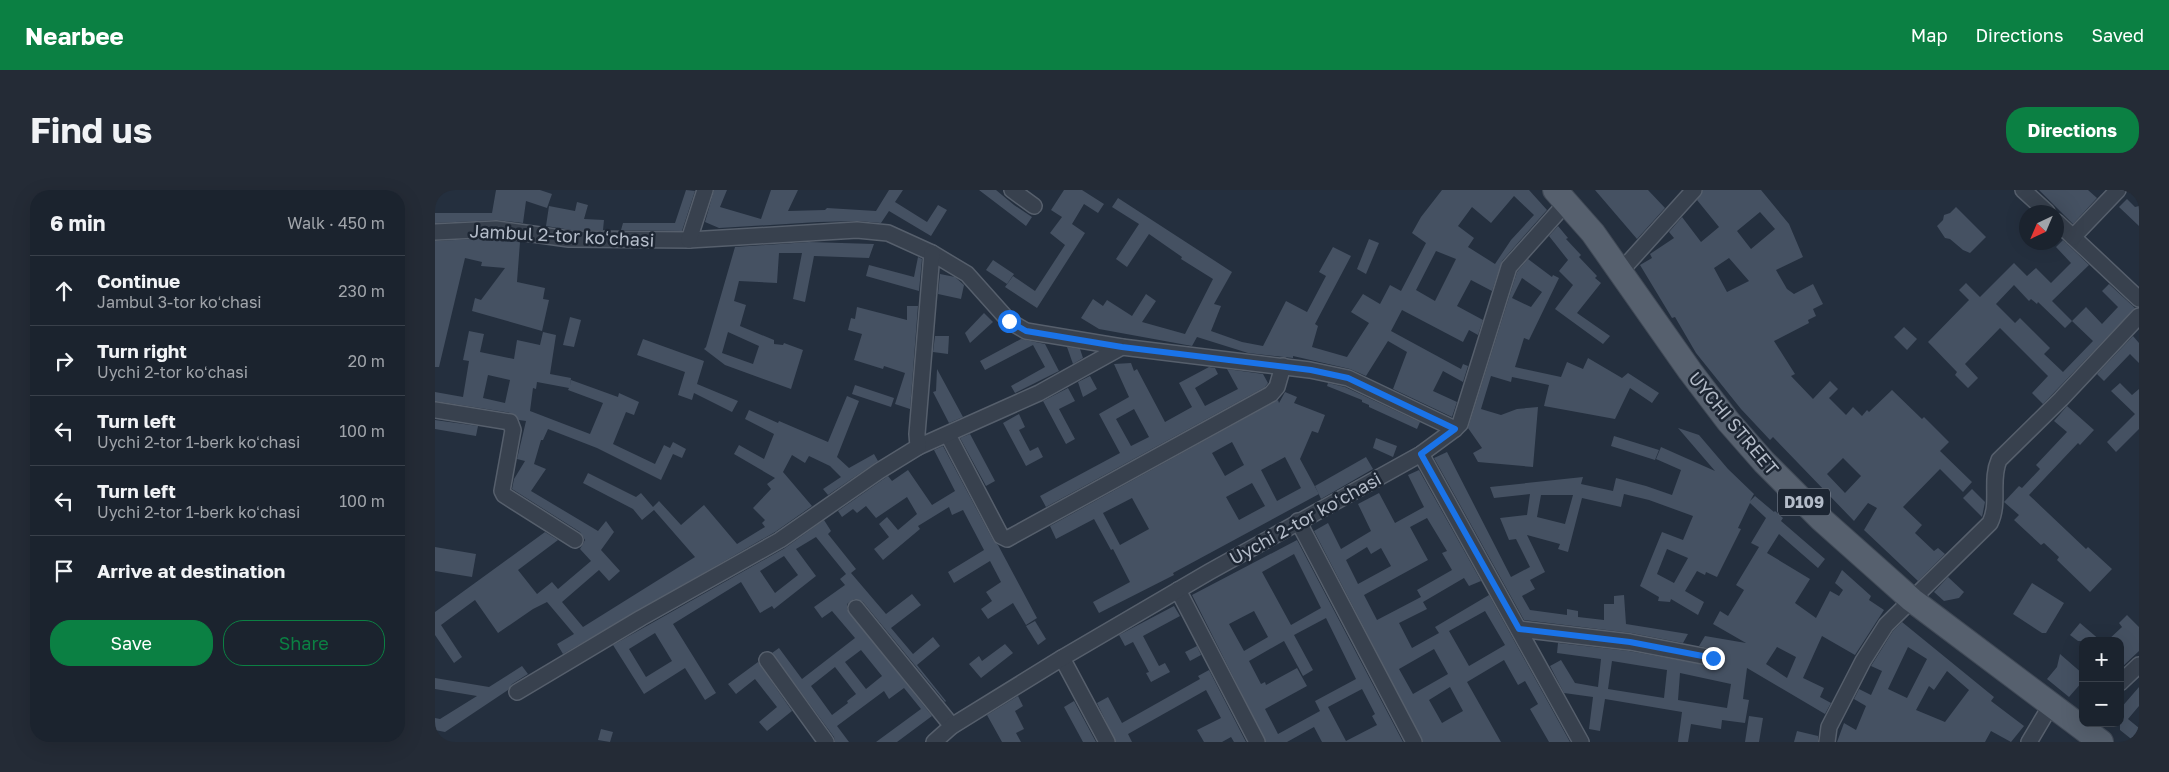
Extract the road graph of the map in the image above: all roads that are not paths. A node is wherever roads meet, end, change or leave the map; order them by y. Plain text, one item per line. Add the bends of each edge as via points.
1 (705, 190) edge
2 (1012, 190) edge
3 (1694, 190) edge
4 (2023, 190) edge
5 (2118, 190) edge
6 (1561, 196) edge
7 (2039, 205) edge
8 (1034, 206) dead end
9 (2064, 229) edge
10 (435, 232) edge
11 (2073, 237) junction
12 (689, 240) junction
13 (932, 253) junction
14 (1620, 272) junction
15 (2139, 299) edge
16 (2139, 316) edge
17 (1122, 347) junction
18 (1283, 366) junction
19 (435, 410) edge
20 (1455, 429) junction
21 (948, 435) junction
22 (918, 447) junction
23 (1421, 454) junction
24 (1299, 522) junction
25 (575, 540) dead end
26 (1178, 590) junction
27 (1912, 600) junction
28 (856, 608) dead end
29 (1519, 629) junction
30 (1062, 658) junction
31 (1713, 658) dead end
32 (767, 660) dead end
33 (2139, 665) edge
34 (2122, 682) edge
35 (517, 692) dead end
36 (2051, 705) junction
37 (2079, 722) edge
38 (952, 726) junction
39 (2084, 727) edge
40 (826, 742) edge
41 (934, 742) edge
42 (1107, 742) edge
43 (1257, 742) edge
44 (1413, 742) edge
45 (1581, 742) edge
46 (1827, 742) edge
47 (2029, 742) edge
48 (2101, 742) edge

1 - 12 street
2 - 8 street
3 - 14 street
4 - 7 street
5 - 11 street
6 - 14 main road, UYCHI STREET / D109 via 1593,233
6 - 20 street, Uychi 2-tor koʻchasi via 1509,267 1460,424
9 - 11 street
10 - 12 street, Jambul 2-tor koʻchasi via 497,229 569,239
11 - 15 street
12 - 13 street, Jambul 2-tor koʻchasi via 857,230 888,233
13 - 17 street, Jambul 2-tor koʻchasi via 967,274 1009,321 1026,331
13 - 22 street
14 - 27 main road, UYCHI STREET / D109 via 1712,399 1764,462 1821,519
16 - 27 street via 2061,399 2002,455 1996,466 1995,511 1990,523
17 - 18 street, Jambul 2-tor koʻchasi
17 - 21 street via 1039,394
18 - 20 street, Jambul 2-tor koʻchasi via 1348,378
18 - 21 street via 1277,387 1271,394 1007,539 1001,536
19 - 25 street via 510,422 513,430 502,491 504,495
20 - 23 street, Uychi 2-tor koʻchasi
21 - 22 street
22 - 35 street via 780,540
23 - 24 street, Uychi 2-tor koʻchasi
23 - 29 street
24 - 26 street, Uychi 2-tor koʻchasi
24 - 44 street
26 - 30 street, Uychi 2-tor koʻchasi
26 - 43 street
27 - 36 main road, UYCHI STREET / D109
27 - 46 street via 1886,625 1863,661 1829,727
28 - 38 street
29 - 31 street via 1630,642
29 - 45 street
30 - 38 street, Uychi 2-tor koʻchasi
30 - 42 street
32 - 40 street
33 - 34 street
36 - 37 main road, UYCHI STREET / D109
36 - 47 street
38 - 41 street, Uychi 2-tor koʻchasi
39 - 48 main road, UYCHI STREET / D109

